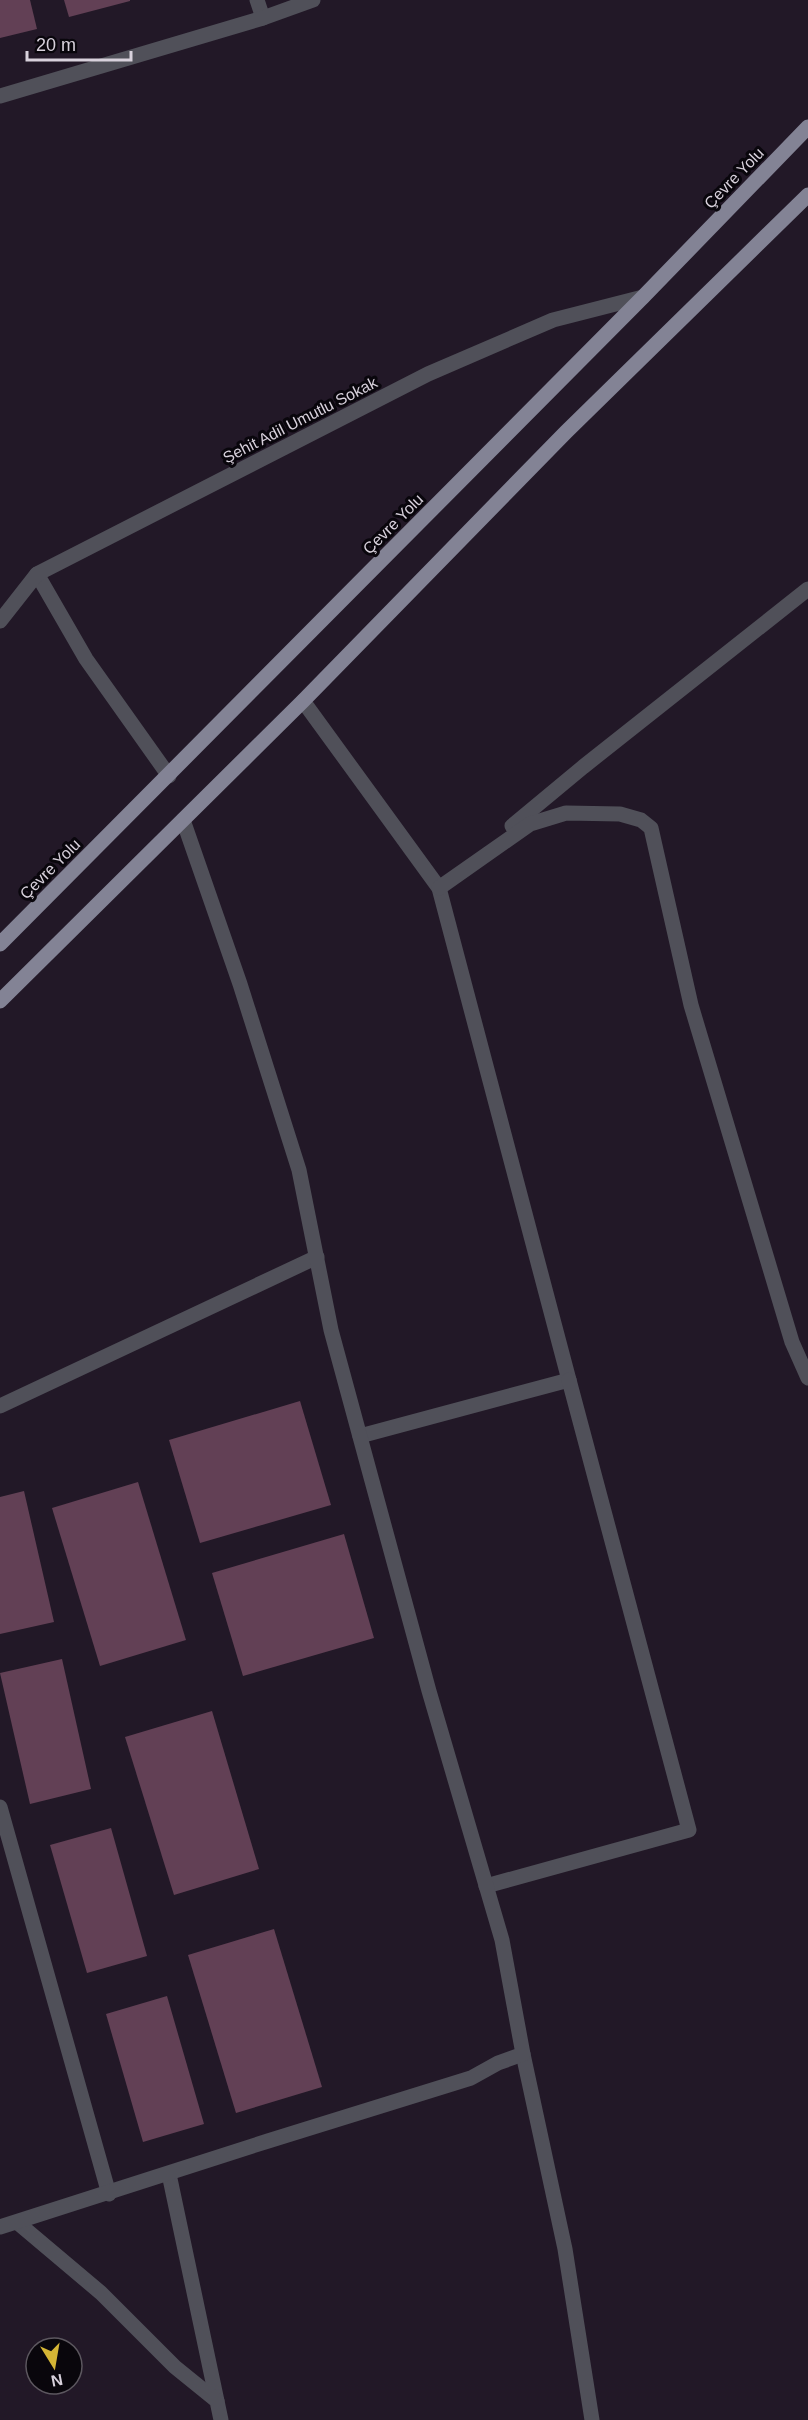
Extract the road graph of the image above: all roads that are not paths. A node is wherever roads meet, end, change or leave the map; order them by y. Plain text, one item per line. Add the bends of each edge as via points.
1 (256, 0) edge
2 (313, 0) edge
3 (263, 18) junction
4 (0, 96) edge
5 (808, 127) edge
6 (808, 195) edge
7 (643, 297) junction
8 (37, 574) junction
9 (808, 589) edge
10 (0, 621) edge
11 (303, 701) junction
12 (169, 776) junction
13 (183, 820) junction
14 (439, 888) junction
15 (0, 944) edge
16 (0, 1001) edge
17 (317, 1257) junction
18 (808, 1378) edge
19 (569, 1380) junction
20 (0, 1406) edge
21 (360, 1436) junction
22 (0, 1807) edge
23 (486, 1886) junction
24 (523, 2054) junction
25 (169, 2174) junction
26 (108, 2193) junction
27 (18, 2223) junction
28 (0, 2227) edge
29 (218, 2402) junction
30 (221, 2420) edge
31 (592, 2420) edge

1 - 3 street
2 - 3 street
3 - 4 street
5 - 7 main road, Çevre Yolu
6 - 11 main road via 566,432
7 - 8 street, Şehit Adil Umutlu Sokak via 553,320 428,374
7 - 12 main road, Çevre Yolu
8 - 10 street, Şehit Adil Umutlu Sokak
8 - 12 street via 86,659
9 - 14 street via 583,767
11 - 13 main road
11 - 14 street
12 - 15 main road, Çevre Yolu
13 - 16 main road
13 - 17 street via 299,1170
14 - 18 street via 530,824 566,813 620,814 641,820 651,828 691,1005 792,1342
14 - 19 street
17 - 20 street
17 - 21 street
19 - 21 street
19 - 23 street via 689,1830
21 - 23 street
22 - 26 street
23 - 24 street via 502,1940
24 - 25 street via 471,2078
24 - 31 street via 565,2249
25 - 26 street
25 - 29 street
26 - 27 street
27 - 28 street
27 - 29 street via 101,2293 175,2367
29 - 30 street

